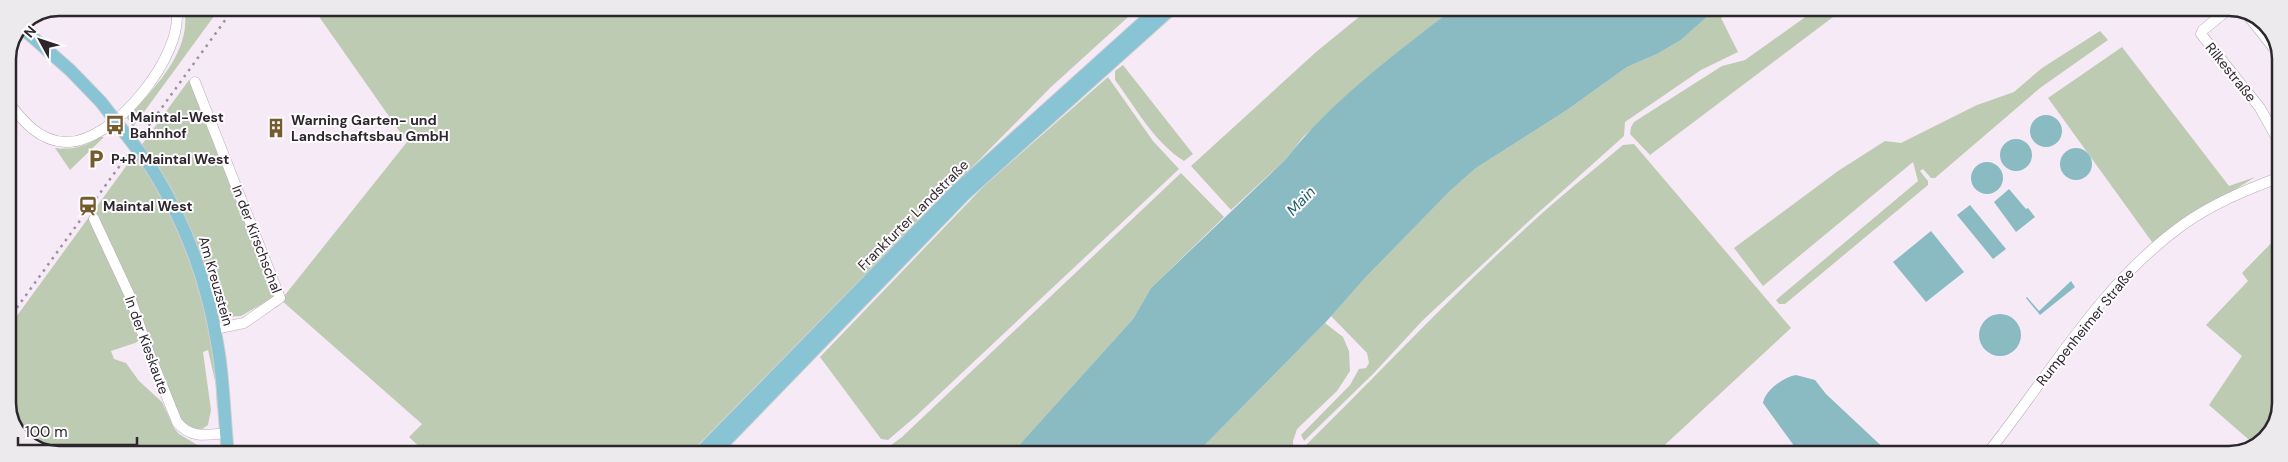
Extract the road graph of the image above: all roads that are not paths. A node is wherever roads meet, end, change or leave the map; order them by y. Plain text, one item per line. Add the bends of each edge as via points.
1 (176, 16) edge
2 (1150, 16) edge
3 (1163, 16) edge
4 (2220, 16) edge
5 (2257, 27) edge
6 (26, 32) edge
7 (2266, 39) edge
8 (195, 82) dead end
9 (16, 118) edge
10 (2272, 130) edge
11 (2272, 180) edge
12 (94, 219) dead end
13 (215, 329) junction
14 (226, 433) junction
15 (227, 446) edge
16 (707, 446) edge
17 (720, 446) edge
18 (1993, 446) edge

1 - 9 street via 175,36 163,62 137,98 97,134 71,142 49,139
2 - 16 main road, Frankfurter Landstraße via 957,190
3 - 17 main road, Frankfurter Landstraße via 965,194
4 - 10 street, Rilkestraße via 2201,34 2260,108
5 - 7 street
6 - 13 main road, Am Kreuzstein, bridge via 102,102 164,188 190,242
8 - 13 street, In der Kirschschal via 280,298 244,322
11 - 18 street, Rumpenheimer Straße via 2212,206 2149,252 2069,343
12 - 14 street, In der Kieskaute via 129,294 177,422 183,430 198,436
13 - 14 main road, Am Kreuzstein
14 - 15 main road, Am Kreuzstein

